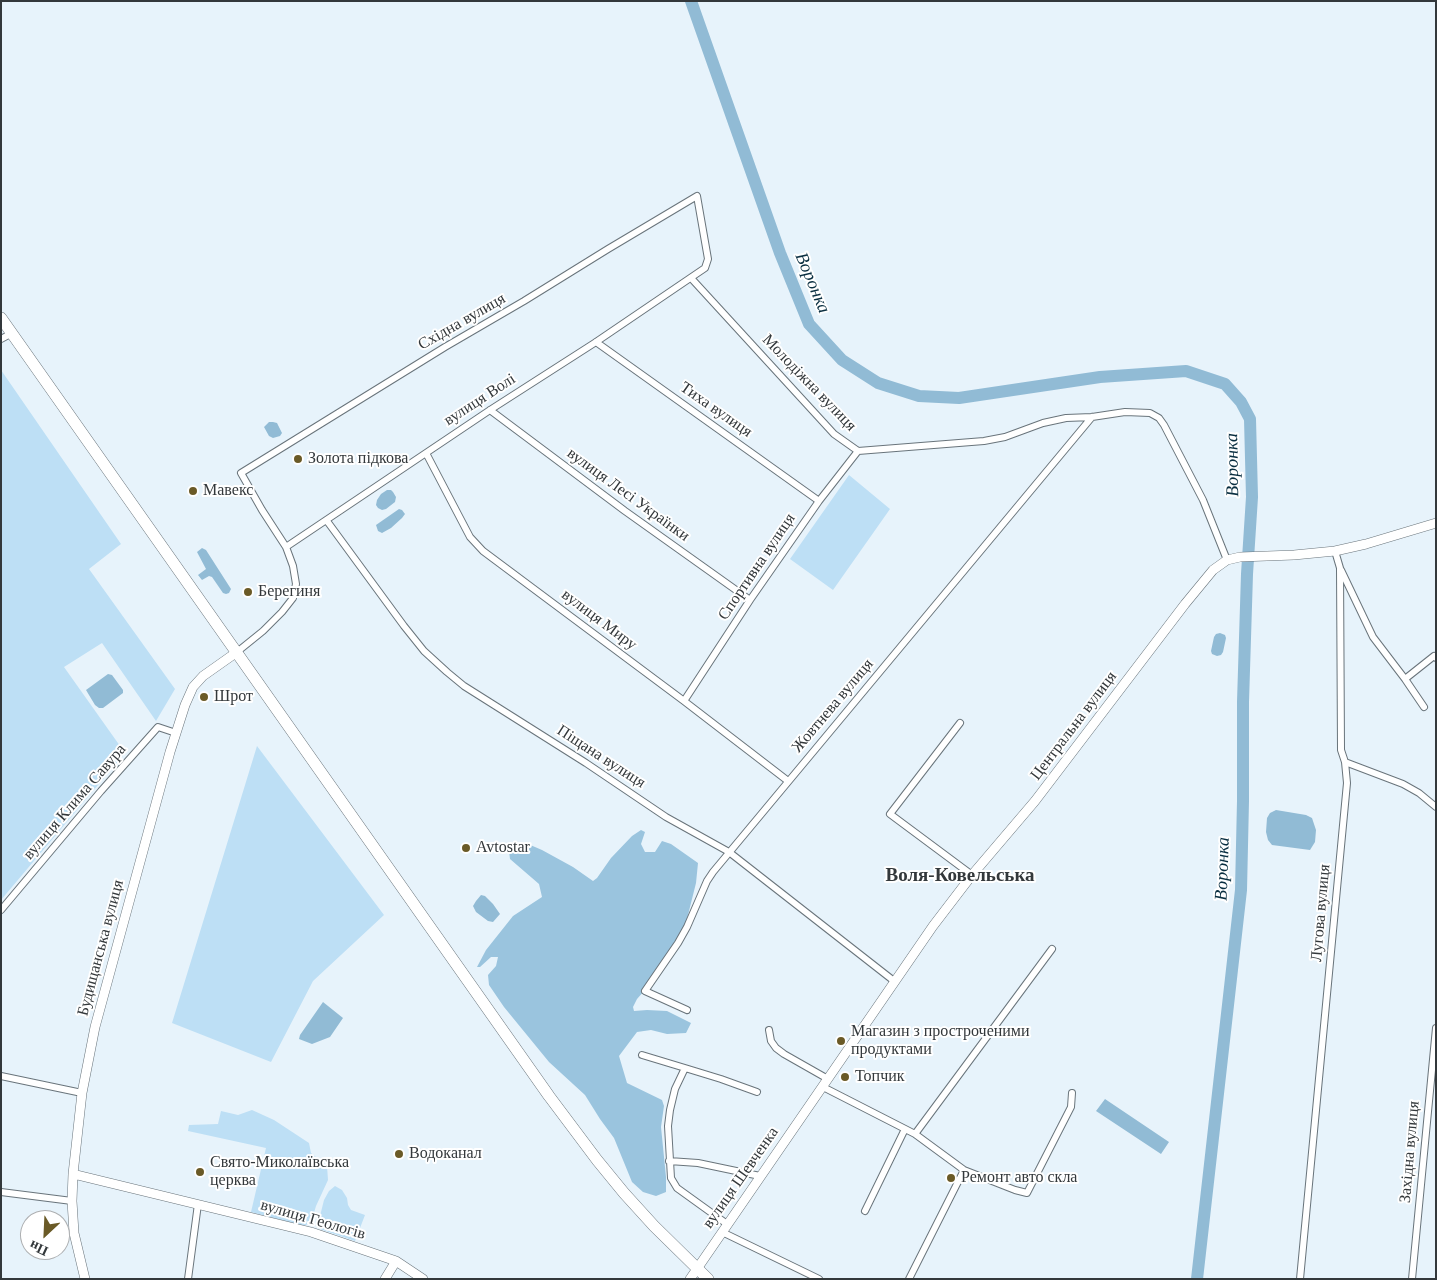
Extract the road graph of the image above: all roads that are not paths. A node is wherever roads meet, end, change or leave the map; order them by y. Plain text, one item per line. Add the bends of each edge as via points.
1 (698, 196) joint
2 (691, 278) junction
3 (1, 318) edge
4 (12, 333) junction
5 (1, 339) edge
6 (596, 342) junction
7 (490, 410) junction
8 (1092, 417) junction
9 (858, 451) junction
10 (426, 453) junction
11 (819, 501) junction
12 (327, 521) junction
13 (1436, 523) edge
14 (286, 548) junction
15 (1335, 551) junction
16 (1227, 560) junction
17 (1340, 568) junction
18 (750, 600) junction
19 (237, 652) junction
20 (1436, 658) edge
21 (1405, 679) junction
22 (684, 701) junction
23 (1424, 707) dead end
24 (960, 723) dead end
25 (176, 733) junction
26 (1345, 762) junction
27 (788, 780) junction
28 (1436, 807) edge
29 (729, 852) junction
30 (972, 875) junction
31 (1, 910) edge
32 (1052, 949) dead end
33 (894, 981) junction
34 (687, 1010) dead end
35 (1436, 1028) edge
36 (769, 1030) dead end
37 (642, 1056) dead end
38 (685, 1068) junction
39 (1, 1076) edge
40 (823, 1087) junction
41 (757, 1092) dead end
42 (82, 1093) junction
43 (1072, 1093) dead end
44 (905, 1130) junction
45 (915, 1134) junction
46 (669, 1161) junction
47 (964, 1170) junction
48 (73, 1174) junction
49 (760, 1176) junction
50 (1, 1192) edge
51 (72, 1200) junction
52 (198, 1204) junction
53 (865, 1211) dead end
54 (724, 1228) junction
55 (396, 1261) junction
56 (697, 1269) junction
57 (85, 1279) edge
58 (188, 1279) edge
59 (385, 1279) edge
60 (423, 1279) edge
61 (690, 1279) edge
62 (708, 1279) edge
63 (819, 1279) edge
64 (909, 1279) edge
65 (1300, 1279) edge
66 (1412, 1279) edge

1 - 2 street, вулиця Волі via 708,259 706,268
1 - 14 street, Східна вулиця via 444,347 241,473
2 - 6 street, вулиця Волі
2 - 9 street, Молодіжна вулиця via 834,434
3 - 4 highway
4 - 5 street
4 - 19 highway
6 - 7 street, вулиця Волі
6 - 11 street, Тиха вулиця
7 - 10 street, вулиця Волі
7 - 18 street, вулиця Лесі Українки
8 - 9 street, Молодіжна вулиця via 1043,423 984,441
8 - 16 street, Молодіжна вулиця via 1142,412 1159,418 1203,500
8 - 27 street, Жовтнева вулиця
9 - 11 street, Спортивна вулиця
10 - 12 street, вулиця Волі
10 - 22 street, вулиця Миру via 470,537 483,550
11 - 18 street, Спортивна вулиця
12 - 14 street, вулиця Волі
12 - 29 street, Піщана вулиця via 404,626 446,672 666,818
13 - 15 street, Центральна вулиця
14 - 19 street via 296,584 293,598 263,631
15 - 16 street, Центральна вулиця
15 - 17 street, Лугова вулиця
16 - 30 street, Центральна вулиця via 1213,570 1185,604 1036,801
17 - 21 street via 1373,637
17 - 26 street, Лугова вулиця via 1341,750
18 - 22 street, Спортивна вулиця
19 - 25 street, Будищанська вулиця via 203,676 194,687
19 - 56 highway via 592,1153 624,1193
20 - 21 street via 1434,656
21 - 23 street
22 - 27 street, вулиця Миру
24 - 30 street via 890,814
25 - 31 street, вулиця Клима Савура via 158,727
25 - 42 street, Будищанська вулиця via 95,1027
26 - 28 street via 1403,784
26 - 65 street, Лугова вулиця via 1347,783
27 - 29 street, Жовтнева вулиця
29 - 33 street, Піщана вулиця
29 - 34 street, Жовтнева вулиця via 707,881 687,927 645,992
30 - 33 street, Центральна вулиця
32 - 45 street
33 - 40 street, Центральна вулиця
35 - 66 street, Західна вулиця
36 - 40 street via 776,1048
37 - 38 street
38 - 41 street
38 - 46 street via 670,1110
39 - 42 street
40 - 44 street
40 - 49 street, вулиця Шевченка
42 - 48 street, Будищанська вулиця
43 - 47 street via 1071,1107 1027,1193
44 - 45 street
44 - 53 street
45 - 47 street
46 - 49 street via 698,1163
46 - 54 street via 670,1178 677,1188
47 - 64 street
48 - 51 street, Будищанська вулиця
48 - 52 street, вулиця Геологів
49 - 54 street, вулиця Шевченка
50 - 51 street
51 - 57 street, Будищанська вулиця via 74,1233
52 - 55 street, вулиця Геологів via 312,1232
52 - 58 street
54 - 56 street, вулиця Шевченка
54 - 63 street
55 - 59 street
55 - 60 street, вулиця Геологів
56 - 61 street, вулиця Шевченка
56 - 62 highway

